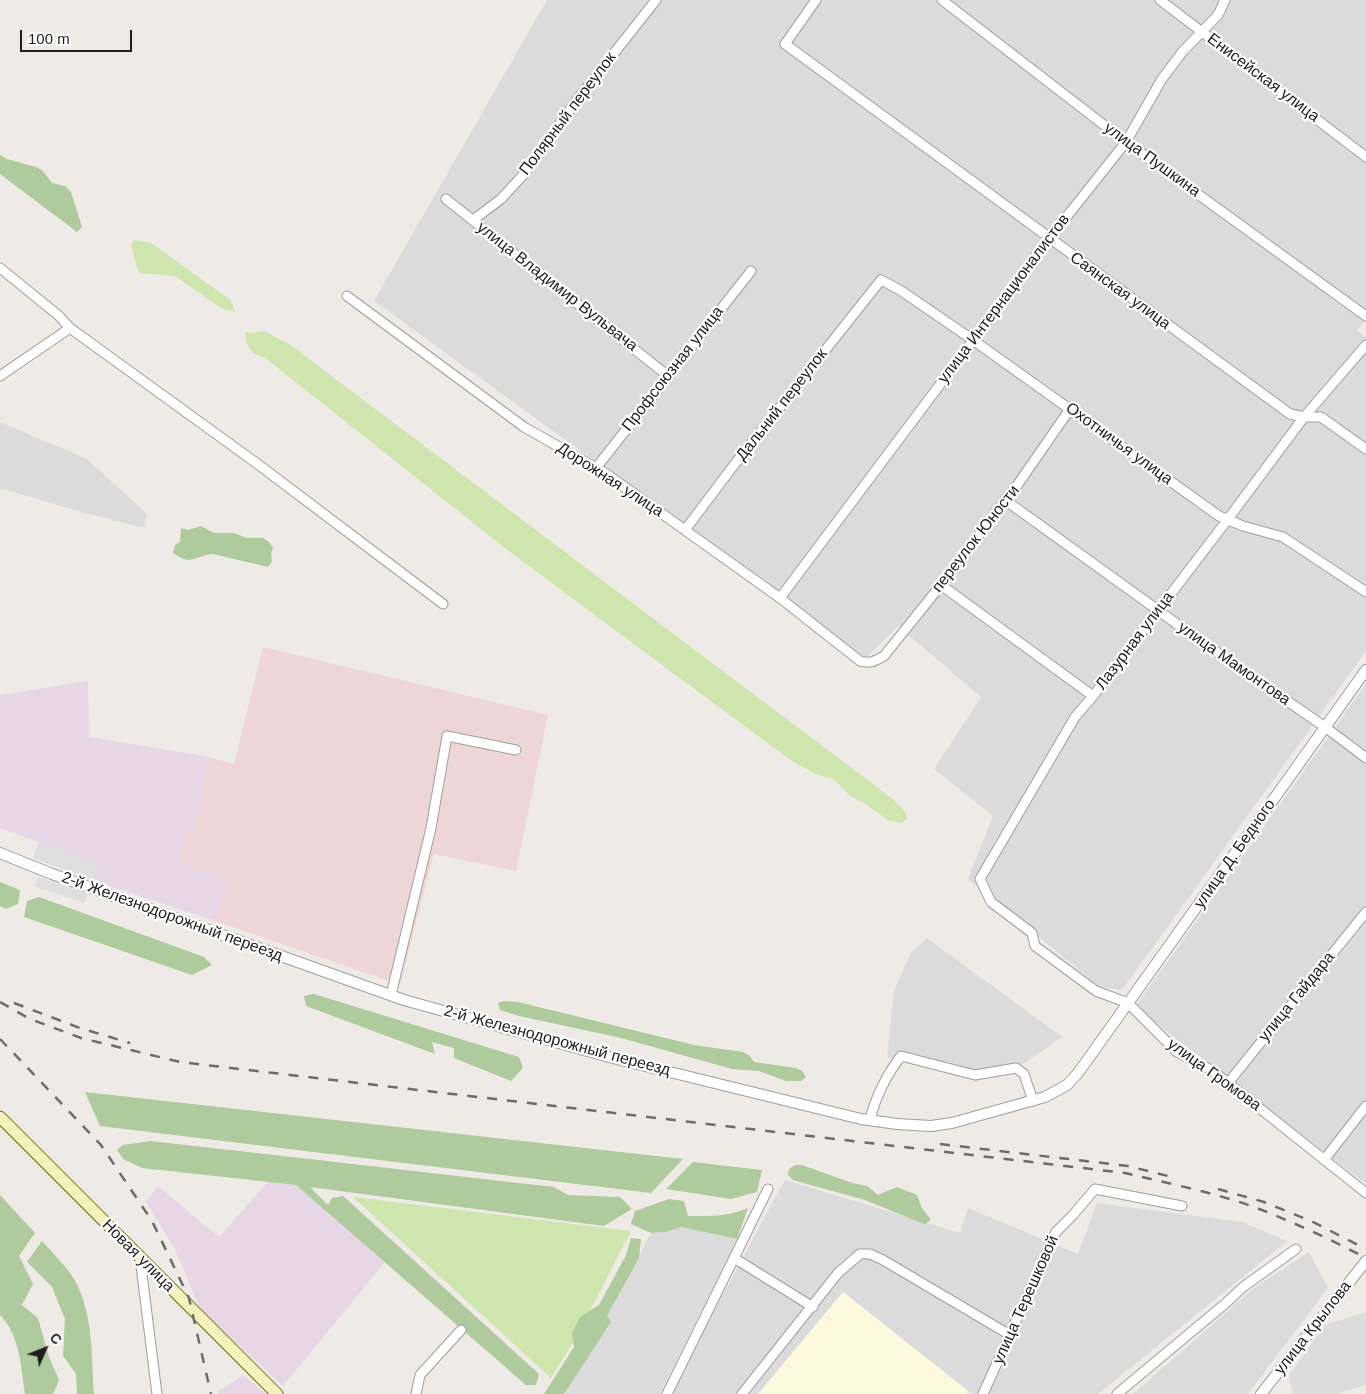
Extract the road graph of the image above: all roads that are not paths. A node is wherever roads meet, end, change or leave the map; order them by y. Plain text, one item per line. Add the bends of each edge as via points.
1 (656, 0) edge
2 (816, 0) edge
3 (942, 0) edge
4 (1160, 0) edge
5 (1225, 0) edge
6 (1201, 31) junction
7 (1126, 142) junction
8 (1366, 157) edge
9 (446, 199) dead end
10 (473, 220) junction
11 (1049, 239) junction
12 (0, 268) edge
13 (751, 271) dead end
14 (881, 280) joint
15 (347, 296) dead end
16 (1366, 316) edge
17 (70, 328) junction
18 (973, 340) junction
19 (1366, 345) edge
20 (0, 376) edge
21 (668, 376) junction
22 (1070, 409) junction
23 (1304, 417) junction
24 (1366, 449) edge
25 (596, 468) junction
26 (1005, 500) junction
27 (1228, 520) junction
28 (685, 530) junction
29 (941, 585) junction
30 (1366, 592) edge
31 (780, 598) junction
32 (443, 604) dead end
33 (1158, 610) junction
34 (873, 662) joint
35 (1366, 670) edge
36 (1093, 696) junction
37 (1325, 727) junction
38 (516, 750) dead end
39 (1366, 758) edge
40 (0, 853) edge
41 (1366, 912) edge
42 (1035, 946) joint
43 (391, 995) junction
44 (1128, 1003) junction
45 (1103, 1037) joint
46 (1228, 1083) junction
47 (1033, 1101) junction
48 (1366, 1106) edge
49 (0, 1117) edge
50 (870, 1120) junction
51 (1324, 1160) junction
52 (768, 1190) dead end
53 (1366, 1193) edge
54 (1182, 1206) dead end
55 (1296, 1249) dead end
56 (140, 1258) junction
57 (734, 1258) junction
58 (1366, 1261) edge
59 (1362, 1274) edge
60 (812, 1307) junction
61 (461, 1330) dead end
62 (1010, 1335) junction
63 (1263, 1393) edge
64 (157, 1394) edge
65 (277, 1394) edge
66 (416, 1394) edge
67 (667, 1394) edge
68 (742, 1394) edge
69 (983, 1394) edge
70 (1117, 1394) edge

1 - 10 street, Полярный переулок via 523,175 501,199
2 - 11 street, Саянская улица via 786,44
3 - 7 street, улица Пушкина
4 - 6 street, Енисейская улица
5 - 6 street, улица Интернационалистов via 1218,15
6 - 7 street, улица Интернационалистов via 1162,79
6 - 8 street, Енисейская улица
7 - 11 street, улица Интернационалистов
7 - 16 street, улица Пушкина
9 - 10 street, улица Владимир Вульвача
10 - 21 street, улица Владимир Вульвача
11 - 18 street, улица Интернационалистов
11 - 23 street, Саянская улица via 1290,414
12 - 17 street
13 - 21 street, Профсоюзная улица
14 - 18 street, Охотничья улица
14 - 28 street, Дальний переулок
15 - 25 street, Дорожная улица via 524,427
17 - 20 street
17 - 32 street
18 - 22 street, Охотничья улица
18 - 31 street, улица Интернационалистов
19 - 23 street, Лазурная улица
21 - 25 street, Профсоюзная улица
22 - 26 street, переулок Юности
22 - 27 street, Охотничья улица
23 - 24 street, Саянская улица via 1321,417
23 - 27 street, Лазурная улица
25 - 28 street, Дорожная улица
26 - 29 street, переулок Юности
26 - 33 street, улица Мамонтова
27 - 30 street, Охотничья улица via 1283,537
27 - 33 street, Лазурная улица
28 - 31 street, Дорожная улица
29 - 34 street, переулок Юности via 884,656
29 - 36 street
31 - 34 street, Дорожная улица via 860,661
33 - 36 street, Лазурная улица
33 - 37 street, улица Мамонтова
35 - 37 street, улица Д. Бедного
36 - 42 street, Лазурная улица via 1075,716 980,879 991,902 1032,933
37 - 39 street, улица Мамонтова
37 - 44 street, улица Д. Бедного
38 - 43 street via 447,736 431,828
40 - 43 street, 2-й Железнодорожный переезд
41 - 46 street, улица Гайдара
42 - 44 street, улица Громова via 1096,991
43 - 50 street, 2-й Железнодорожный переезд via 613,1058
44 - 45 street, улица Д. Бедного
44 - 46 street, улица Громова via 1177,1052
45 - 47 street, 2-й Железнодорожный переезд via 1067,1085
46 - 51 street, улица Громова
47 - 50 street, 2-й Железнодорожный переезд via 941,1126
47 - 50 street via 1024,1074 1016,1068 975,1075 901,1056 893,1066
48 - 51 street
49 - 56 main road, Новая улица
51 - 53 street, улица Громова
52 - 57 street
54 - 62 street, улица Терешковой via 1095,1189 1056,1232
55 - 70 street via 1243,1287
56 - 64 street
56 - 65 main road, Новая улица
57 - 60 street
57 - 67 street
58 - 59 street, улица Крылова
59 - 63 street, улица Крылова
60 - 62 street via 838,1273 860,1254 870,1254
60 - 68 street
61 - 66 street via 420,1375
62 - 69 street, улица Терешковой

